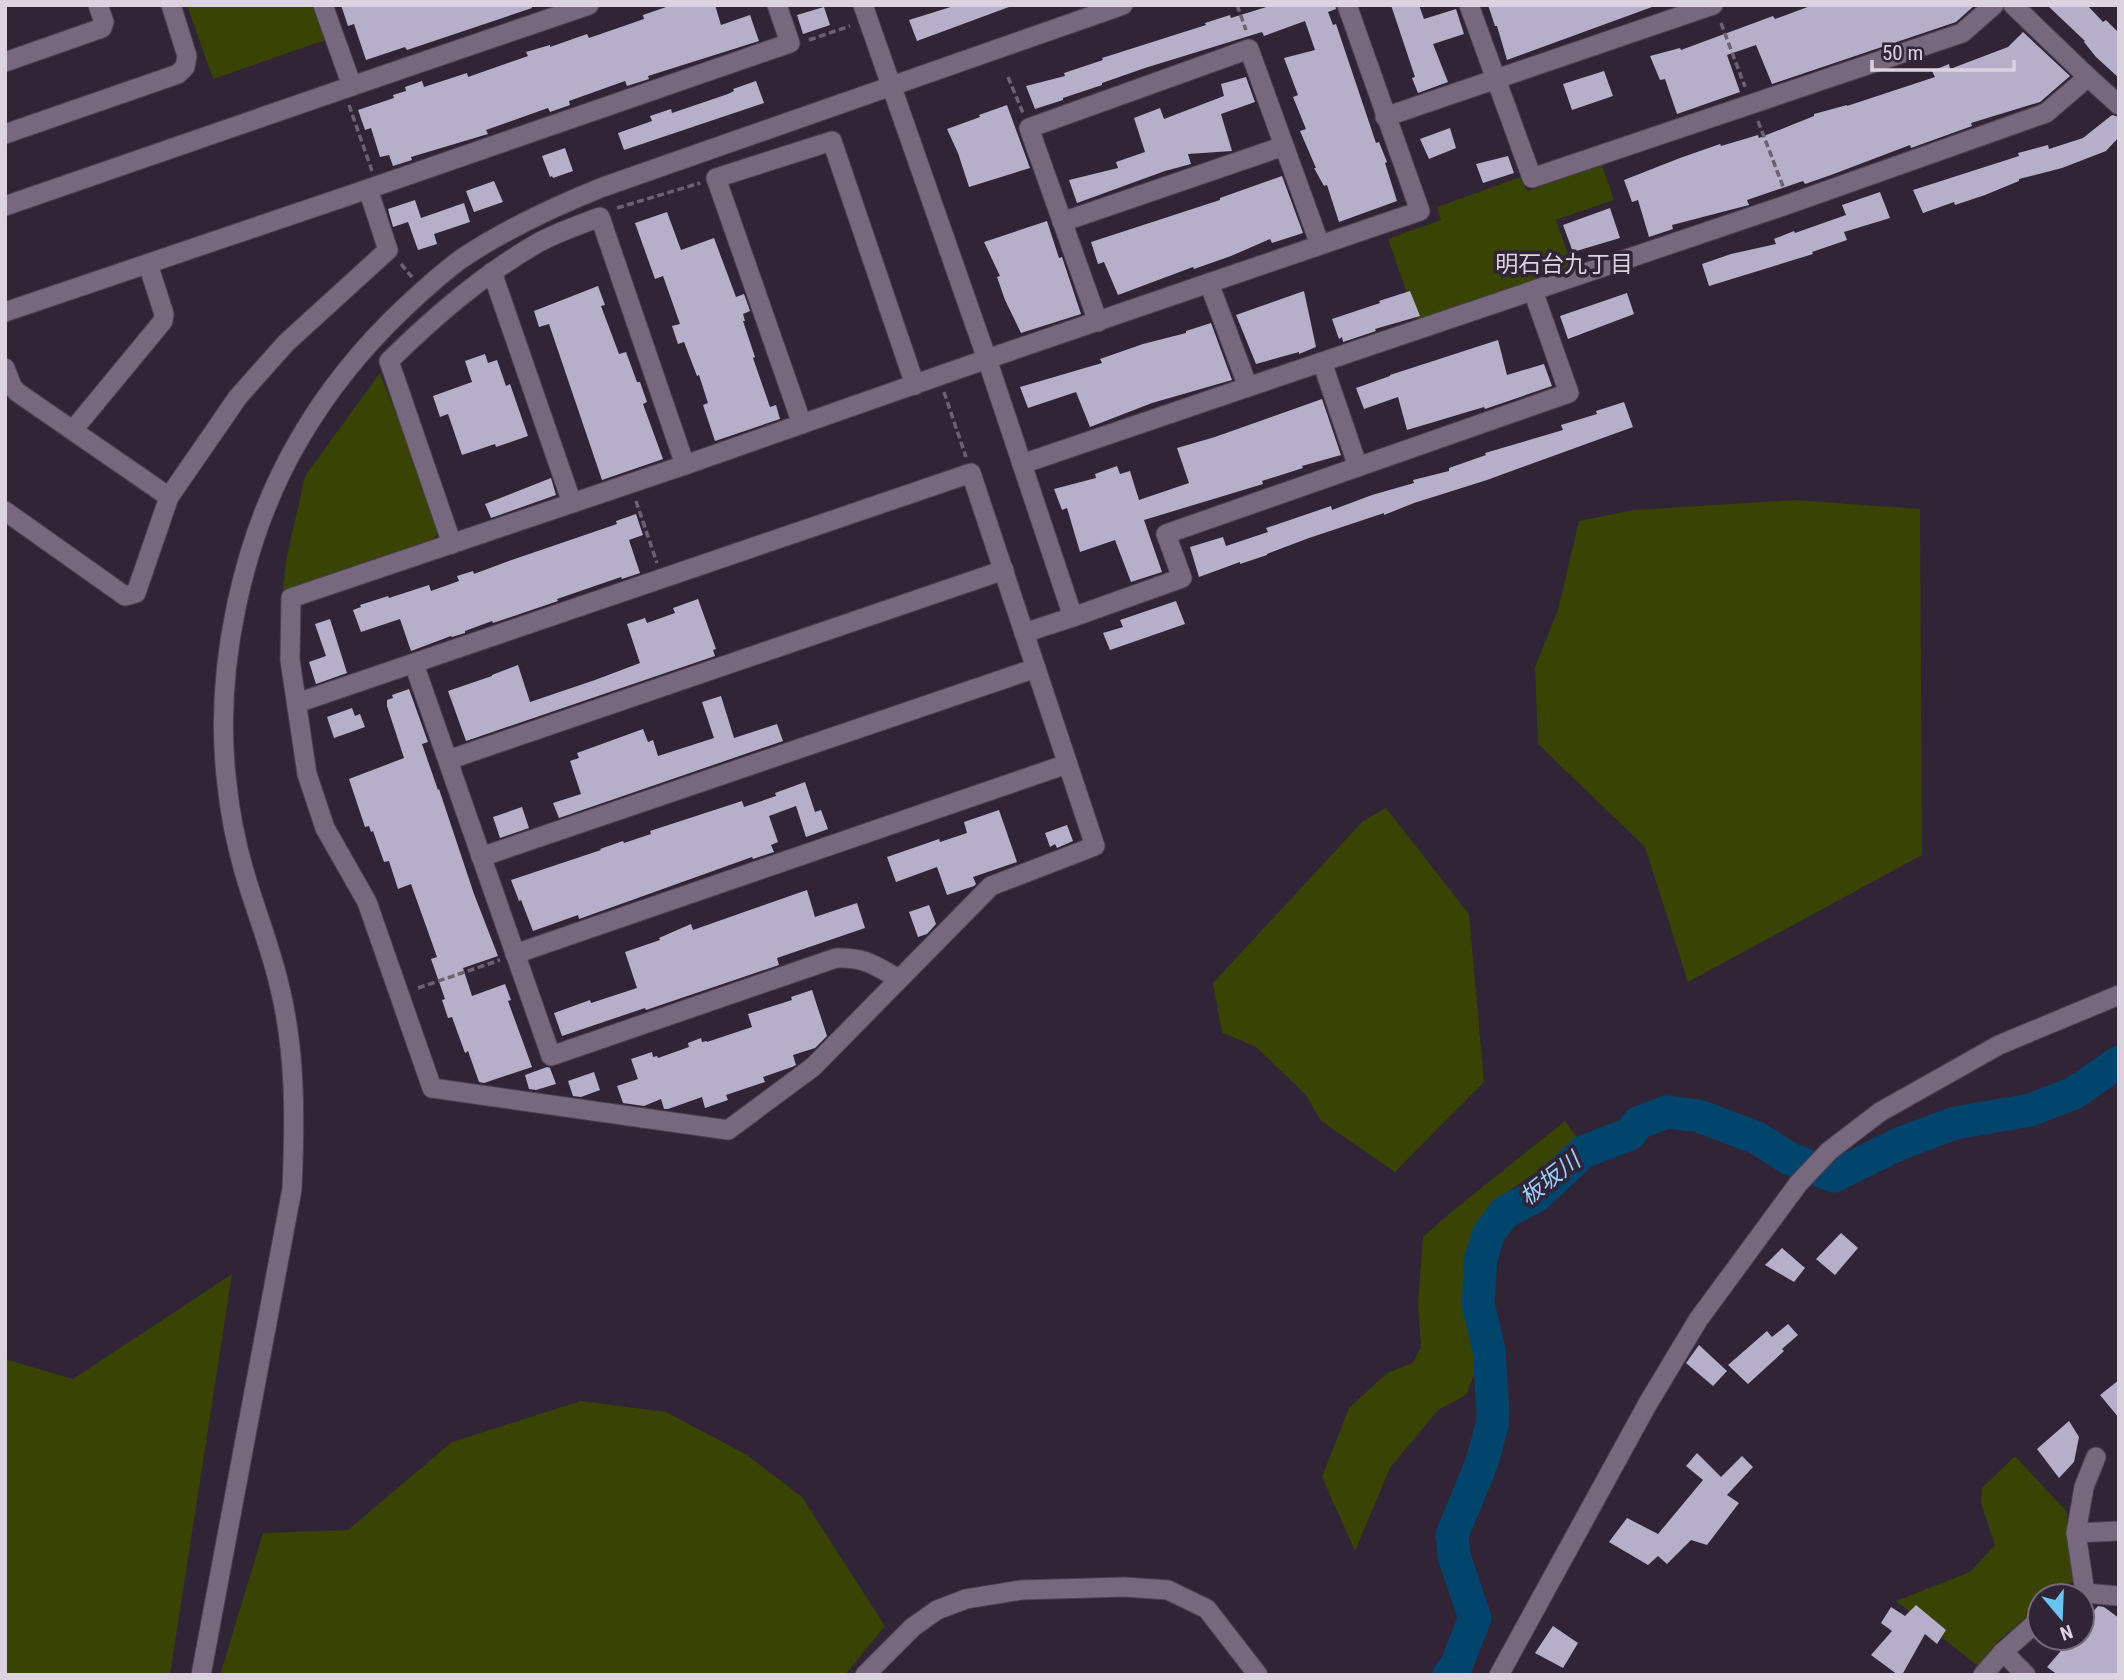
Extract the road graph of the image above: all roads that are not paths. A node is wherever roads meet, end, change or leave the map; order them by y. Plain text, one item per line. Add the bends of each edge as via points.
1 (98, 5) edge
2 (171, 5) edge
3 (323, 5) edge
4 (589, 5) edge
5 (777, 5) edge
6 (863, 5) edge
7 (1123, 5) edge
8 (1347, 5) edge
9 (1469, 5) edge
10 (1713, 5) edge
11 (1994, 5) edge
12 (2014, 5) edge
13 (5, 62) edge
14 (2088, 77) junction
15 (1496, 79) junction
16 (890, 87) junction
17 (348, 88) junction
18 (2119, 105) edge
19 (1385, 117) junction
20 (5, 134) edge
21 (1284, 146) junction
22 (372, 187) junction
23 (5, 206) edge
24 (1062, 222) junction
25 (1320, 245) junction
26 (148, 264) junction
27 (492, 272) junction
28 (1209, 283) junction
29 (1533, 291) junction
30 (5, 312) edge
31 (1098, 322) junction
32 (987, 359) junction
33 (1322, 362) junction
34 (5, 368) edge
35 (915, 385) junction
36 (1248, 387) junction
37 (802, 424) junction
38 (73, 430) junction
39 (1021, 464) junction
40 (685, 465) junction
41 (1358, 467) junction
42 (169, 497) junction
43 (572, 503) junction
44 (5, 511) edge
45 (452, 544) junction
46 (1004, 570) junction
47 (1073, 617) junction
48 (1024, 633) junction
49 (414, 663) junction
50 (1036, 668) junction
51 (298, 703) junction
52 (448, 761) junction
53 (1068, 764) junction
54 (481, 857) junction
55 (515, 954) junction
56 (899, 979) junction
57 (2119, 995) edge
58 (2096, 1457) dead end
59 (2119, 1531) edge
60 (2076, 1532) junction
61 (2079, 1582) edge
62 (2096, 1595) edge
63 (2119, 1596) edge
64 (2026, 1631) edge
65 (2003, 1652) junction
66 (201, 1675) edge
67 (865, 1675) edge
68 (1258, 1675) edge
69 (1499, 1675) edge
70 (1983, 1675) edge
71 (2026, 1675) edge

1 - 13 street via 102,28
2 - 20 street via 187,57 178,74
3 - 17 street
4 - 17 street
5 - 22 street via 790,43
6 - 16 street
7 - 16 street
8 - 19 street
9 - 15 street
10 - 15 street
11 - 15 street via 1962,33 1532,178
12 - 14 street
14 - 18 street
14 - 29 street via 2046,113
15 - 19 street
16 - 32 street
16 - 66 street via 545,211 460,261 378,333 334,385 299,438 272,492 236,608 224,720 226,782 234,831 287,1024 295,1102 292,1189
17 - 23 street
19 - 25 street via 1420,211
21 - 24 street
21 - 24 street via 1249,49 1028,128
21 - 25 street
22 - 26 street
22 - 42 street via 388,250 253,378
24 - 31 street
25 - 28 street
26 - 30 street
26 - 38 street via 163,321
27 - 40 street via 538,243 600,217
27 - 43 street
27 - 45 street via 389,361
28 - 31 street
28 - 36 street
29 - 33 street
29 - 41 street via 1569,393
31 - 32 street
32 - 35 street
32 - 39 street
33 - 36 street
33 - 41 street
34 - 38 street via 17,392
35 - 37 street
35 - 37 street via 832,141 716,178
36 - 39 street
37 - 40 street
38 - 42 street
39 - 47 street
40 - 43 street
41 - 47 street via 1166,534 1182,578
42 - 44 street via 136,593 125,596
43 - 45 street
45 - 51 street via 291,598 290,660
46 - 48 street
46 - 49 street via 971,472
46 - 52 street
47 - 48 street
48 - 50 street
49 - 51 street
49 - 52 street
50 - 53 street
50 - 54 street
51 - 56 street via 307,775 325,828 367,902 432,1088 728,1130 813,1067
52 - 54 street
53 - 55 street
53 - 56 street via 1095,846 991,886
54 - 55 street
55 - 56 street via 551,1056 836,958 866,960
57 - 69 street via 1999,1045 1880,1112 1822,1158 1798,1184 1698,1320
58 - 60 street via 2084,1487
59 - 60 street
60 - 61 street
62 - 63 street
64 - 65 street
65 - 70 street
65 - 71 street
67 - 68 street via 913,1627 937,1610 966,1599 1020,1590 1125,1587 1168,1590 1206,1609

